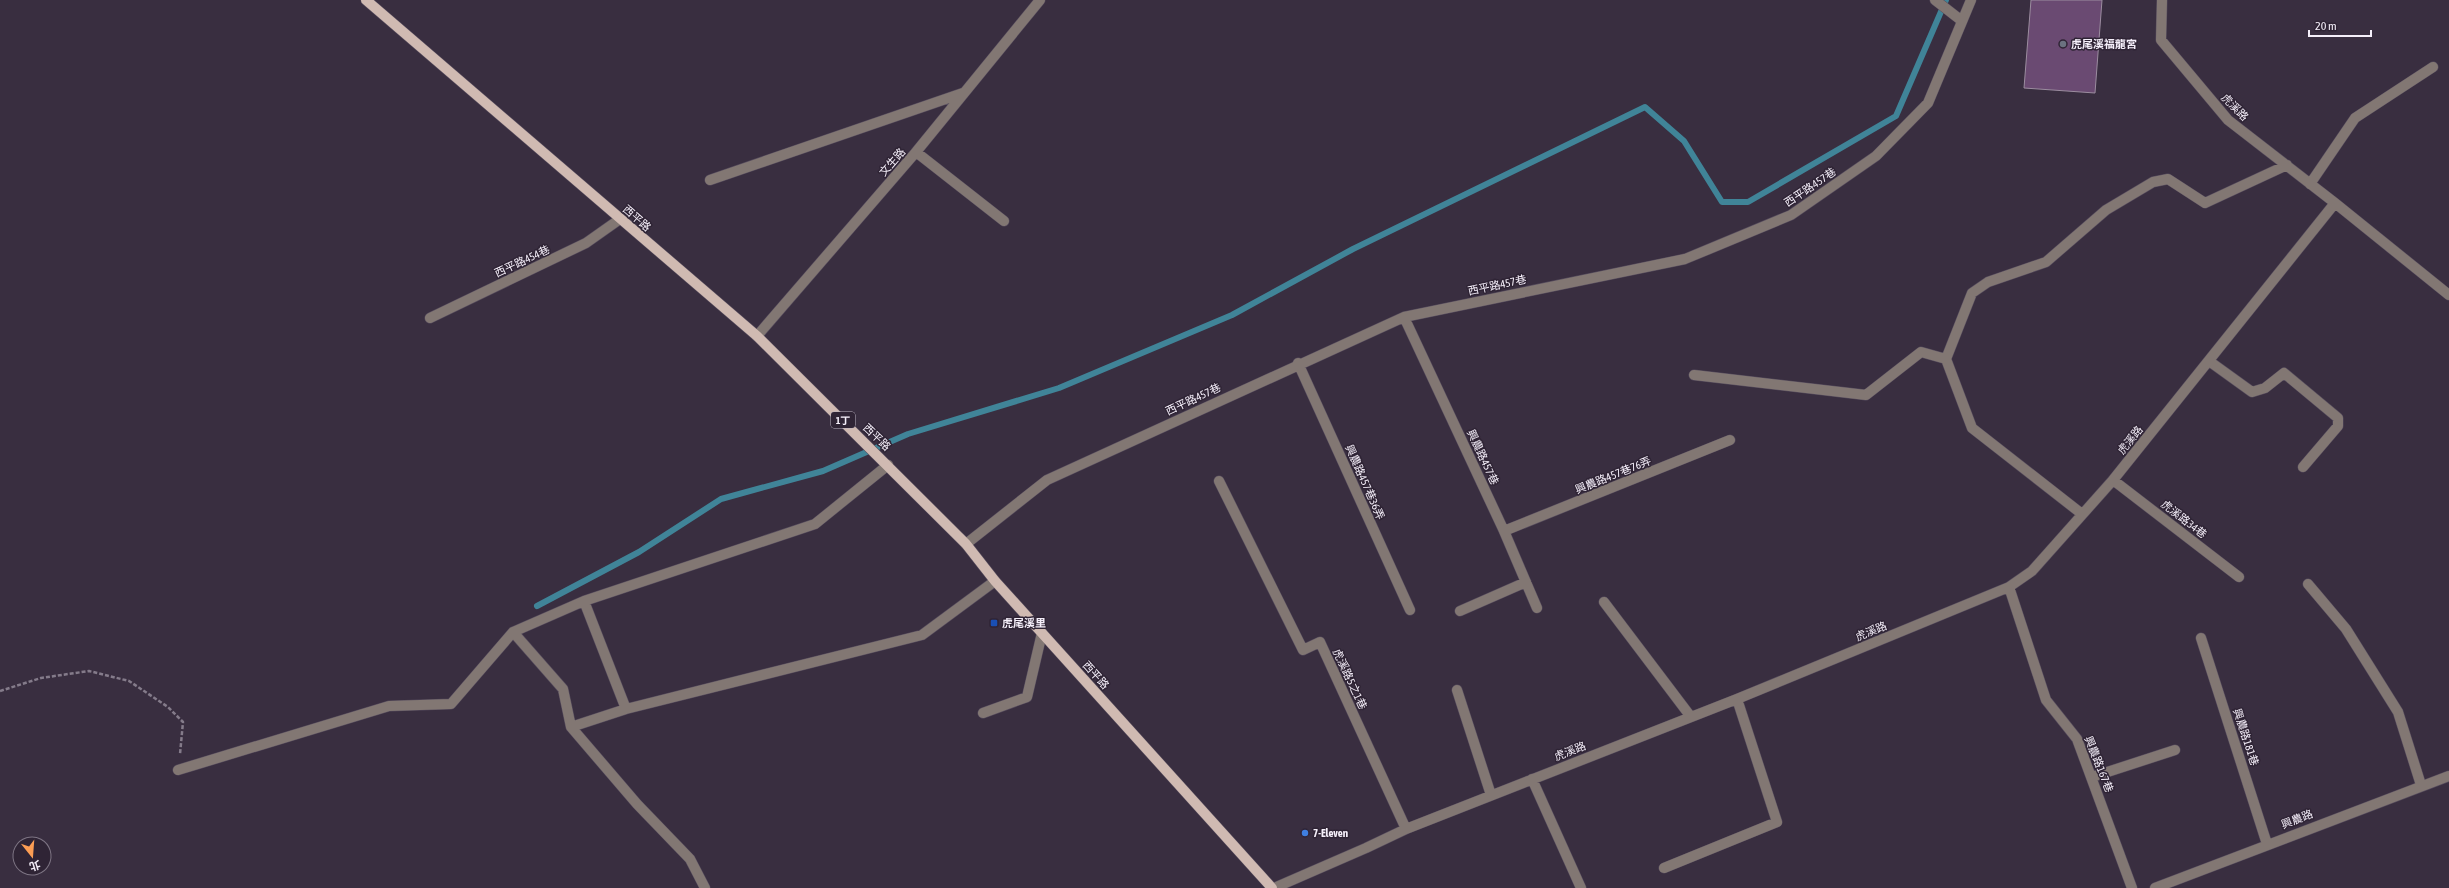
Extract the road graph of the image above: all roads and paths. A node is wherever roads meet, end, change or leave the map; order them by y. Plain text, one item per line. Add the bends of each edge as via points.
1 (366, 0) edge
2 (1040, 0) edge
3 (1935, 0) edge
4 (1971, 0) edge
5 (2162, 0) edge
6 (1962, 21) junction
7 (2433, 67) dead end
8 (964, 93) junction
9 (916, 152) junction
10 (2287, 165) junction
11 (710, 180) dead end
12 (2310, 184) junction
13 (2336, 203) junction
14 (620, 219) junction
15 (1004, 221) dead end
16 (2449, 295) edge
17 (1404, 317) junction
18 (430, 318) dead end
19 (757, 336) junction
20 (1946, 359) junction
21 (2209, 361) junction
22 (1298, 363) junction
23 (1694, 375) dead end
24 (1730, 440) dead end
25 (888, 465) junction
26 (2303, 467) dead end
27 (2113, 480) junction
28 (1219, 481) dead end
29 (2082, 514) junction
30 (1504, 532) junction
31 (966, 544) junction
32 (2239, 577) dead end
33 (995, 581) junction
34 (1526, 582) junction
35 (2308, 584) dead end
36 (2009, 587) junction
37 (584, 601) junction
38 (1604, 602) dead end
39 (1537, 608) dead end
40 (1410, 610) dead end
41 (1460, 611) dead end
42 (513, 632) junction
43 (1042, 633) junction
44 (2201, 638) dead end
45 (1457, 690) dead end
46 (0, 691) edge
47 (1737, 699) junction
48 (626, 709) junction
49 (983, 713) dead end
50 (1691, 717) junction
51 (571, 728) junction
52 (2175, 750) dead end
53 (178, 770) joint
54 (2449, 776) edge
55 (2092, 777) junction
56 (1532, 779) junction
57 (2420, 785) junction
58 (1491, 795) junction
59 (1406, 829) junction
60 (2267, 844) junction
61 (1664, 868) dead end
62 (2159, 887) edge
63 (706, 888) edge
64 (1273, 888) edge
65 (1581, 888) edge
66 (2132, 888) edge

1 - 14 main road, 西平路 / 1丁
2 - 8 street, 文生路
3 - 6 street
4 - 6 street, 西平路457巷
5 - 10 street, 虎溪路 via 2161,40 2228,120
6 - 17 street, 西平路457巷 via 1928,103 1876,156 1791,215 1685,259
7 - 12 street via 2355,118
8 - 9 street, 文生路
8 - 11 street
9 - 15 street
9 - 19 street, 文生路
10 - 12 street, 虎溪路
10 - 20 street via 2205,203 2168,179 2153,182 2106,210 2046,262 1988,282 1972,293
12 - 13 street, 虎溪路
13 - 16 street, 虎溪路
13 - 21 street, 虎溪路
14 - 18 street, 西平路454巷 via 586,243
14 - 19 main road, 西平路 / 1丁
17 - 22 street, 西平路457巷
17 - 30 street, 興農路457巷
19 - 25 main road, 西平路 / 1丁
20 - 23 street via 1921,352 1866,395
20 - 29 street via 1972,428
21 - 26 street via 2252,392 2265,388 2284,373 2338,418 2338,426
21 - 27 street, 虎溪路
22 - 31 street, 西平路457巷 via 1047,480
22 - 40 street, 興農路457巷36弄
24 - 30 street, 興農路457巷76弄
25 - 31 main road, 西平路 / 1丁
25 - 37 street via 815,524
27 - 29 street, 虎溪路
27 - 32 street, 虎溪路34巷
28 - 59 street, 虎溪路5之1巷 via 1303,650 1320,642
29 - 36 street, 虎溪路 via 2032,571
30 - 34 street, 興農路457巷
31 - 33 main road, 西平路 / 1丁
33 - 43 main road, 西平路 / 1丁
33 - 48 street via 922,635
34 - 39 street, 興農路457巷
34 - 41 street
35 - 57 street via 2346,629 2398,712
36 - 47 street, 虎溪路
36 - 55 street, 興農路167巷 via 2046,700 2077,739
37 - 42 street
37 - 48 street
38 - 50 street
42 - 51 street via 563,689
42 - 53 street via 451,704 389,706
43 - 49 street via 1027,697
43 - 64 main road, 西平路 / 1丁
44 - 60 street, 興農路181巷
45 - 58 street
46 - 53 path via 41,678 89,671 129,681 168,707 183,722
47 - 50 street, 虎溪路
47 - 61 street via 1777,822
48 - 51 street
50 - 56 street, 虎溪路
51 - 63 street via 637,804 690,859
52 - 55 street
54 - 57 street, 興農路
55 - 66 street, 興農路167巷
56 - 58 street, 虎溪路
56 - 65 street
57 - 60 street, 興農路
58 - 59 street, 虎溪路
59 - 64 street, 虎溪路
60 - 62 street, 興農路

